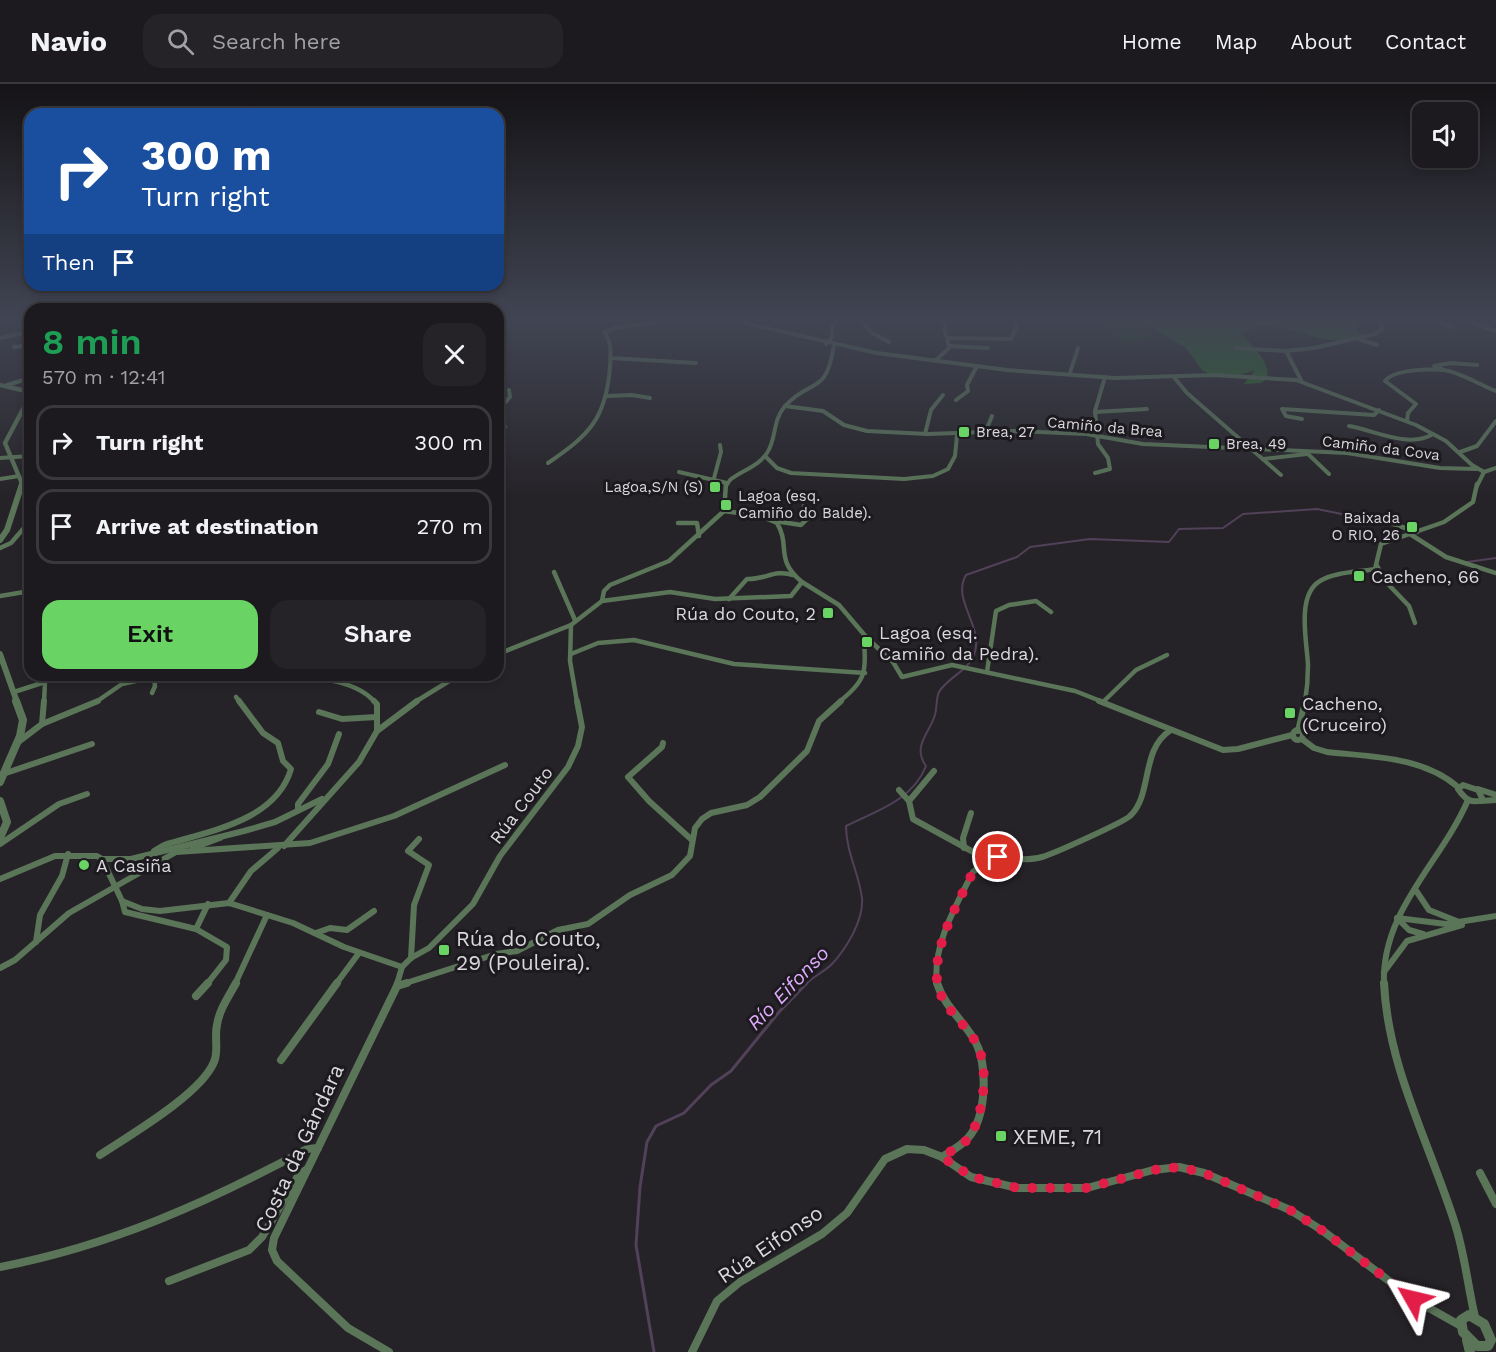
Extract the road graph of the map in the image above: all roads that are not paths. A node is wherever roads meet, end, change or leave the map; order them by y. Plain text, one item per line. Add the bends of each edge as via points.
1 (608, 379) edge
2 (824, 379) edge
3 (970, 379) edge
4 (1104, 379) edge
5 (1176, 379) edge
6 (1279, 379) edge
7 (1301, 379) edge
8 (1385, 379) edge
9 (1467, 379) edge
10 (24, 380) edge
11 (1302, 382) junction
12 (0, 385) edge
13 (7, 386) junction
14 (509, 390) dead end
15 (1496, 391) edge
16 (24, 392) edge
17 (943, 395) dead end
18 (607, 396) junction
19 (650, 398) dead end
20 (956, 400) dead end
21 (504, 404) edge
22 (24, 405) edge
23 (785, 406) junction
24 (1147, 409) dead end
25 (1379, 410) junction
26 (1095, 412) junction
27 (992, 416) dead end
28 (1302, 419) dead end
29 (1407, 421) junction
30 (1496, 421) edge
31 (1349, 426) dead end
32 (986, 433) junction
33 (925, 434) junction
34 (1433, 434) junction
35 (957, 435) junction
36 (1098, 435) junction
37 (3, 445) edge
38 (720, 445) dead end
39 (1247, 448) junction
40 (1323, 452) junction
41 (1460, 452) junction
42 (1308, 454) junction
43 (765, 456) junction
44 (24, 457) edge
45 (0, 458) edge
46 (10, 458) junction
47 (1263, 459) junction
48 (548, 463) dead end
49 (1496, 468) edge
50 (1477, 469) junction
51 (679, 472) dead end
52 (1484, 472) junction
53 (1095, 473) dead end
54 (1329, 474) dead end
55 (1281, 475) dead end
56 (20, 478) junction
57 (24, 478) edge
58 (714, 478) junction
59 (0, 479) edge
60 (727, 483) junction
61 (804, 506) dead end
62 (724, 511) junction
63 (1370, 516) dead end
64 (775, 521) junction
65 (678, 523) dead end
66 (24, 528) edge
67 (1419, 532) junction
68 (1411, 534) junction
69 (699, 536) junction
70 (0, 540) edge
71 (0, 548) edge
72 (1377, 566) junction
73 (554, 572) dead end
74 (1496, 573) edge
75 (793, 575) junction
76 (802, 582) junction
77 (24, 592) edge
78 (0, 596) edge
79 (729, 599) junction
80 (603, 601) junction
81 (1051, 612) dead end
82 (573, 623) junction
83 (1415, 623) dead end
84 (867, 638) junction
85 (504, 650) edge
86 (0, 654) edge
87 (571, 654) junction
88 (1167, 655) dead end
89 (987, 672) junction
90 (865, 673) junction
91 (132, 681) edge
92 (154, 681) edge
93 (337, 681) edge
94 (448, 681) edge
95 (45, 682) joint
96 (14, 692) junction
97 (152, 693) dead end
98 (236, 698) dead end
99 (1104, 701) junction
100 (319, 712) dead end
101 (377, 717) junction
102 (42, 724) junction
103 (1171, 730) junction
104 (377, 731) junction
105 (1298, 731) junction
106 (339, 734) dead end
107 (1292, 735) junction
108 (1302, 739) junction
109 (663, 743) dead end
110 (17, 744) junction
111 (92, 744) dead end
112 (505, 765) dead end
113 (934, 771) dead end
114 (1, 777) edge
115 (1458, 787) junction
116 (1474, 787) junction
117 (87, 794) dead end
118 (1496, 795) edge
119 (324, 799) junction
120 (1468, 800) junction
121 (1496, 800) edge
122 (0, 801) edge
123 (1481, 801) junction
124 (297, 810) junction
125 (971, 813) dead end
126 (223, 836) junction
127 (0, 838) edge
128 (419, 839) dead end
129 (692, 840) junction
130 (0, 844) edge
131 (283, 844) junction
132 (964, 848) junction
133 (188, 849) junction
134 (154, 851) junction
135 (68, 854) junction
136 (102, 859) junction
137 (986, 859) junction
138 (0, 879) edge
139 (116, 888) junction
140 (1415, 890) junction
141 (122, 901) junction
142 (230, 903) junction
143 (208, 904) junction
144 (374, 911) dead end
145 (267, 915) junction
146 (1496, 916) edge
147 (1397, 918) junction
148 (1464, 924) junction
149 (196, 929) junction
150 (316, 933) junction
151 (1426, 935) junction
152 (36, 943) junction
153 (359, 952) junction
154 (411, 958) junction
155 (402, 967) junction
156 (0, 968) edge
157 (1383, 973) junction
158 (397, 986) junction
159 (196, 996) dead end
160 (281, 1060) dead end
161 (318, 1148) junction
162 (100, 1155) dead end
163 (942, 1157) junction
164 (308, 1169) junction
165 (1480, 1173) dead end
166 (1496, 1204) edge
167 (0, 1267) edge
168 (169, 1281) dead end
169 (1474, 1317) junction
170 (1461, 1326) junction
171 (1492, 1334) edge
172 (1481, 1350) edge
173 (389, 1352) edge
174 (692, 1352) edge

1 - 18 street
2 - 23 street via 819,386 796,396
3 - 20 street via 968,391
4 - 26 street
5 - 39 street
6 - 11 street
7 - 11 street
8 - 29 street via 1416,402
9 - 15 street
10 - 13 street
11 - 25 street
12 - 13 street
13 - 16 street
14 - 21 street via 510,397
17 - 33 street via 931,410
18 - 19 street via 632,394
18 - 48 street via 603,414 578,443
22 - 37 street
23 - 33 street, Camiño da Brea via 824,411 855,429
23 - 43 street via 772,428
24 - 26 street
25 - 28 street via 1374,415 1282,409 1288,417
25 - 29 street
26 - 36 street
27 - 32 street
29 - 34 street
30 - 41 street via 1486,438 1470,451
31 - 34 street via 1402,438 1426,440
32 - 35 street, Camiño da Brea
32 - 36 street, Camiño da Brea
33 - 35 street, Camiño da Brea
34 - 41 street
35 - 43 street via 951,465 943,473 923,477 863,478 788,472 778,469
36 - 39 street, Camiño da Brea via 1143,444
36 - 53 street via 1110,469
37 - 46 street
38 - 58 street
39 - 40 street, Camiño da Cova
39 - 47 street
40 - 42 street
40 - 50 street, Camiño da Cova via 1440,468
41 - 50 street
42 - 47 street
42 - 54 street
43 - 60 street
44 - 46 street
45 - 46 street
46 - 56 street
47 - 55 street
49 - 52 street
50 - 52 street
51 - 58 street
52 - 67 street via 1473,502 1444,522
56 - 57 street
56 - 59 street
56 - 70 street via 22,489
58 - 60 street
60 - 62 street
61 - 64 street via 813,513 801,525
62 - 64 street
62 - 69 street
63 - 67 street
64 - 75 street via 784,535 783,557
65 - 69 street via 697,523
66 - 71 street via 11,543
67 - 68 street
68 - 72 street via 1380,544
68 - 74 street via 1446,557
69 - 80 street via 669,561 610,585 604,591
72 - 83 street via 1386,582 1411,608
72 - 105 street via 1316,583 1304,626 1308,667
73 - 82 street
75 - 76 street
75 - 79 street via 779,571 760,580 747,579
76 - 79 street via 791,596
76 - 84 street via 845,610
77 - 78 street
79 - 80 street via 670,592
80 - 82 street
81 - 89 street via 1036,601 996,611
82 - 85 street
82 - 87 street, Rúa Couto
84 - 89 street via 893,662 902,677 942,664
84 - 90 street
86 - 96 street
87 - 90 street via 604,641 634,640 734,664
87 - 154 street, Rúa Couto via 582,727 568,767 500,856 460,920 429,948
88 - 99 street via 1136,670
89 - 99 street
90 - 129 street via 855,692 816,725 813,742 792,769 760,797 702,819
91 - 102 street via 90,706
92 - 97 street
93 - 101 street via 371,697 377,704
94 - 104 street
95 - 96 street
95 - 102 street
96 - 110 street via 24,720
98 - 134 street via 263,733 278,743 283,761 291,769 285,787 272,803 254,813
99 - 103 street
100 - 101 street via 342,718
101 - 104 street
102 - 110 street
103 - 107 street via 1223,750
103 - 137 street via 1162,737 1146,770 1136,810 1130,816 1044,857
104 - 119 street via 359,762
105 - 107 street via 1292,731
105 - 108 street via 1304,735
106 - 124 street via 328,764
107 - 108 street
108 - 115 street via 1327,752 1429,768
109 - 129 street via 628,777
110 - 114 street
111 - 114 street
112 - 131 street via 394,816 310,843
113 - 132 street via 904,795 913,819
115 - 116 street
115 - 120 street
116 - 118 street
116 - 123 street via 1482,795
117 - 130 street via 59,804
119 - 124 street
119 - 131 street
120 - 123 street
120 - 140 street via 1449,843
121 - 123 street
122 - 127 street via 7,822
124 - 126 street via 275,822
125 - 132 street via 963,837
126 - 133 street
126 - 134 street
128 - 154 street via 408,851 429,865 414,905
129 - 158 street via 690,856 672,875 630,895 588,924 558,930 517,951
131 - 133 street
131 - 142 street via 251,871
132 - 137 street
133 - 139 street via 176,852
134 - 136 street via 131,859
135 - 136 street
135 - 138 street
135 - 152 street via 62,876 40,915
136 - 139 street
137 - 163 street via 973,872 962,895 939,952 936,970 947,1006 976,1042 983,1060 978,1116 970,1137
139 - 141 street
139 - 152 street via 69,913
140 - 147 street
140 - 148 street via 1429,910
141 - 143 street via 160,911
141 - 149 street via 125,912
142 - 143 street
142 - 145 street
143 - 149 street
144 - 150 street via 347,930 330,928
145 - 150 street
145 - 162 street via 219,1014 212,1067 178,1103
146 - 148 street
147 - 148 street via 1422,924
147 - 151 street via 1409,930
147 - 157 street
148 - 151 street
149 - 159 street via 227,947 229,954
150 - 153 street
151 - 157 street via 1407,941
152 - 156 street
153 - 155 street
153 - 160 street
154 - 155 street, Rúa Couto
155 - 158 street, Costa da Gándara
157 - 169 street via 1394,1056 1457,1230
158 - 161 street, Costa da Gándara
161 - 164 street, Costa da Gándara
161 - 167 street via 307,1149 243,1185 114,1239
163 - 170 street, Rúa Eifonso via 972,1177 1018,1188 1087,1188 1179,1167 1204,1173 1290,1210 1413,1299
163 - 174 street, Rúa Eifonso via 907,1149 885,1159 847,1213 822,1234 740,1282 717,1301
164 - 168 street via 298,1176 262,1237 249,1250
164 - 173 street, Costa da Gándara via 274,1238 272,1250 277,1261 348,1328
165 - 166 street
169 - 170 street via 1464,1316
169 - 171 street
170 - 172 street via 1466,1337
171 - 172 street via 1490,1344

